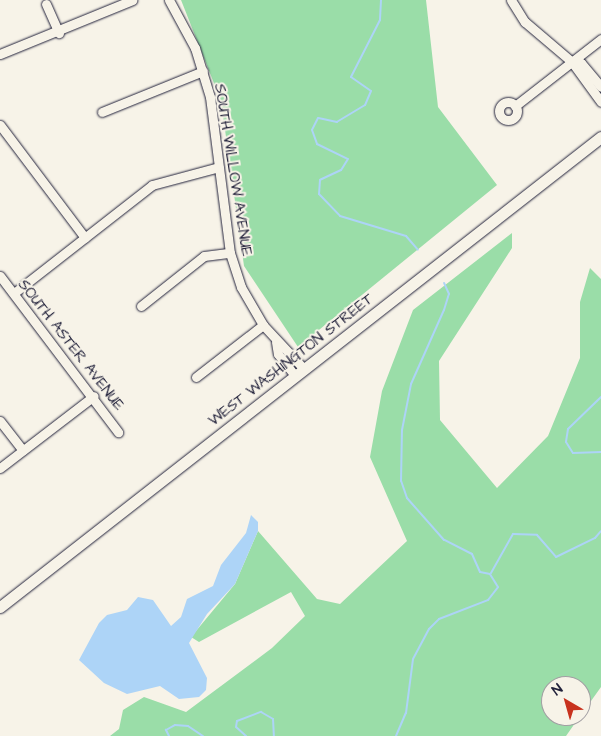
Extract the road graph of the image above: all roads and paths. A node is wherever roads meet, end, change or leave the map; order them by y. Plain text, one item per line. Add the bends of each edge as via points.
1 (132, 0) edge
2 (169, 0) edge
3 (511, 0) edge
4 (46, 4) dead end
5 (59, 33) junction
6 (601, 39) edge
7 (0, 54) edge
8 (572, 62) junction
9 (203, 71) junction
10 (601, 87) edge
11 (601, 102) edge
12 (515, 106) dead end
13 (102, 112) dead end
14 (0, 125) edge
15 (601, 137) edge
16 (219, 166) junction
17 (85, 238) junction
18 (230, 253) junction
19 (0, 276) edge
20 (14, 293) junction
21 (141, 306) dead end
22 (263, 325) junction
23 (300, 373) junction
24 (196, 377) dead end
25 (94, 396) junction
26 (0, 421) edge
27 (118, 432) dead end
28 (23, 450) junction
29 (0, 468) edge
30 (0, 607) edge

1 - 5 street
2 - 9 street, SOUTH WILLOW AVENUE
3 - 8 street via 525,22
4 - 5 street
5 - 7 street
6 - 8 street
8 - 10 street via 581,63
8 - 11 street
8 - 12 street
9 - 13 street
9 - 16 street, SOUTH WILLOW AVENUE
14 - 17 street
15 - 23 main road, WEST WASHINGTON STREET
16 - 17 street via 152,185
16 - 18 street, SOUTH WILLOW AVENUE
17 - 20 street
18 - 21 street via 204,256
18 - 22 street, SOUTH WILLOW AVENUE via 241,287
19 - 20 street, SOUTH ASTER AVENUE
20 - 25 street, SOUTH ASTER AVENUE
22 - 23 street, SOUTH WILLOW AVENUE via 276,342 278,354
22 - 24 street
23 - 30 main road, WEST WASHINGTON STREET
25 - 27 street, SOUTH ASTER AVENUE
25 - 28 street
26 - 28 street
28 - 29 street

